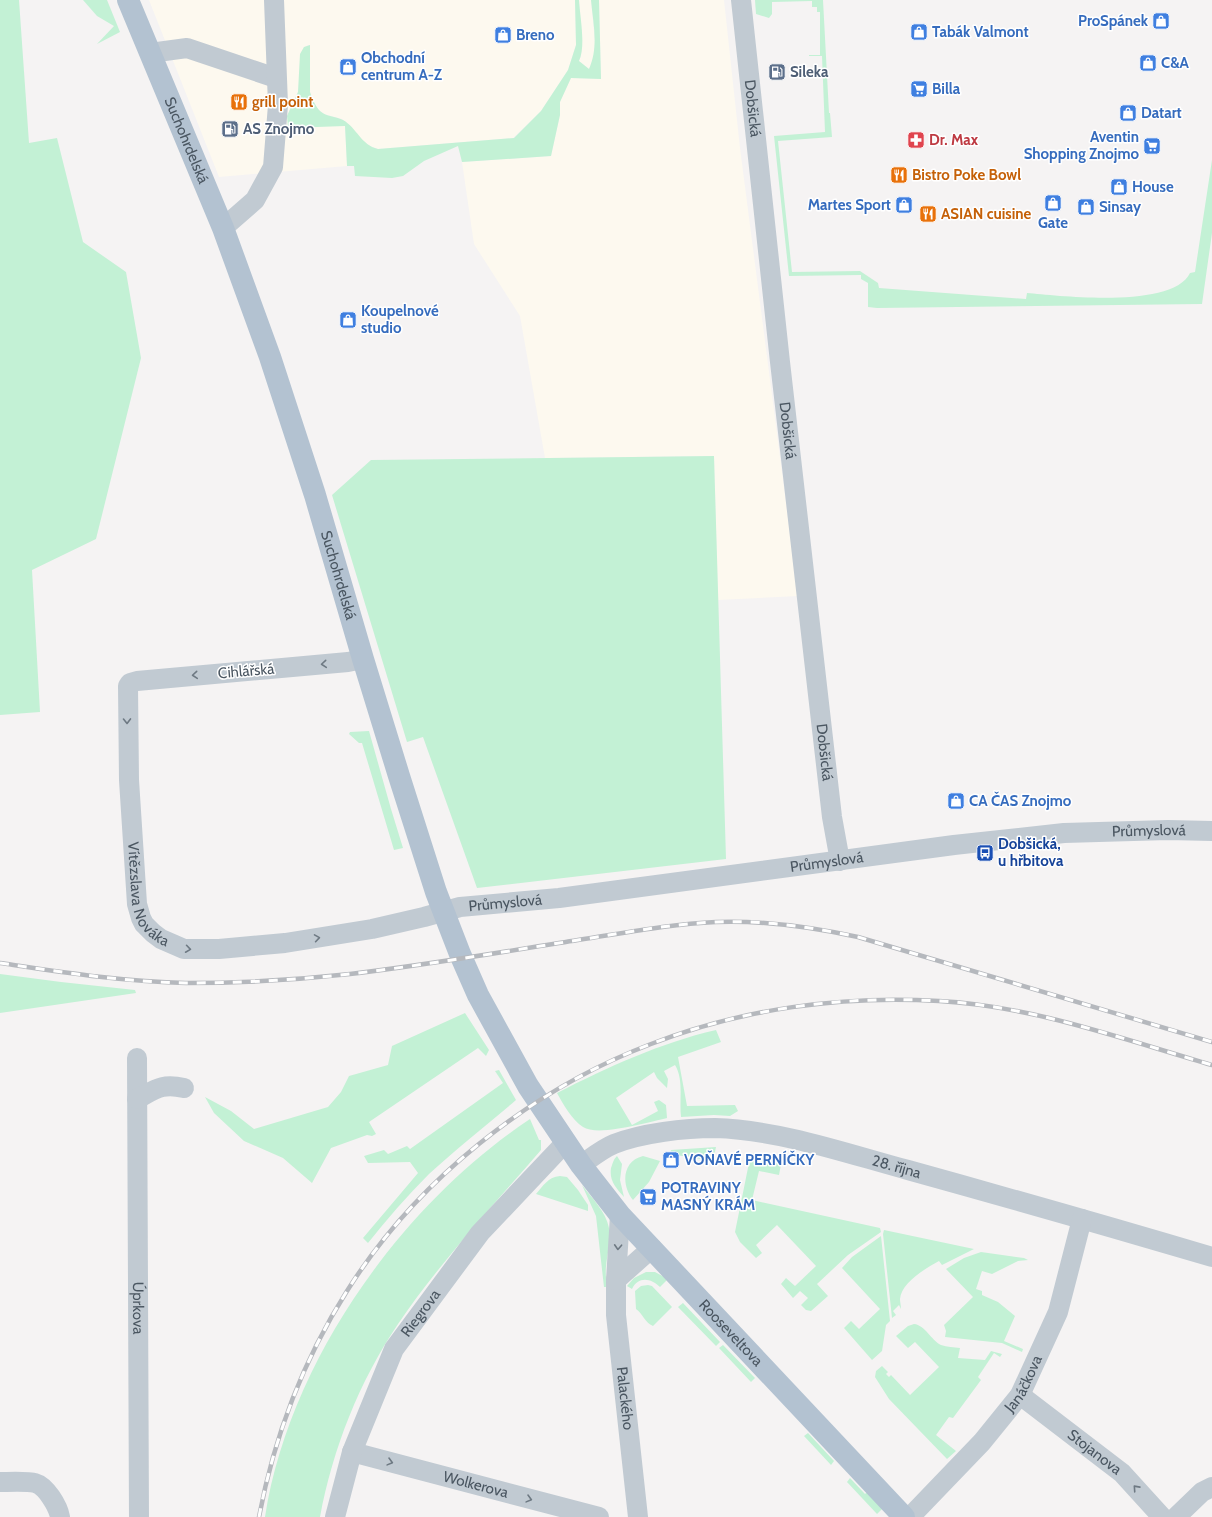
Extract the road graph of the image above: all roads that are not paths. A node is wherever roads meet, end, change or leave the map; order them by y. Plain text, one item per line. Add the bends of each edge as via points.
1 (128, 0) edge
2 (274, 0) edge
3 (742, 0) edge
4 (150, 53) junction
5 (276, 78) junction
6 (223, 228) junction
7 (363, 658) junction
8 (130, 683) joint
9 (1212, 831) edge
10 (840, 861) junction
11 (446, 918) junction
12 (478, 995) joint
13 (137, 1058) dead end
14 (184, 1088) dead end
15 (137, 1099) junction
16 (565, 1143) junction
17 (581, 1165) junction
18 (620, 1215) junction
19 (1082, 1218) junction
20 (652, 1248) junction
21 (1212, 1257) edge
22 (616, 1280) junction
23 (1020, 1395) junction
24 (352, 1452) junction
25 (0, 1482) edge
26 (1212, 1487) edge
27 (1183, 1515) edge
28 (60, 1517) edge
29 (139, 1517) edge
30 (335, 1517) edge
31 (599, 1517) edge
32 (638, 1517) edge
33 (904, 1517) edge
34 (910, 1517) edge
35 (1162, 1517) edge

1 - 4 main road, Suchohrdelská
2 - 5 street
3 - 10 street, Dobšická via 780,362 832,817
4 - 5 street via 187,48
4 - 6 main road, Suchohrdelská
5 - 6 street via 278,105 273,167 255,200
6 - 7 main road, Suchohrdelská via 270,357 315,495
7 -> 8 street, Cihlářská via 348,662
7 - 11 main road, Suchohrdelská
8 -> 11 street, Vítězslava Nováka via 126,690 134,865 138,911 148,930 170,944 184,949 201,950 284,943 372,929 424,917
9 - 10 street, Průmyslová via 1064,833
10 - 11 street, Průmyslová via 559,898 460,906
11 - 12 main road, Suchohrdelská
12 - 16 main road, Rooseveltova via 528,1086
13 - 15 street, Úprkova
14 - 15 street via 161,1086
15 - 29 street, Úprkova
16 - 17 main road, Rooseveltova
16 - 24 street, Riegrova via 480,1233 394,1349
17 - 18 main road, Rooseveltova
17 - 19 street, 28. října via 614,1144 646,1135 714,1128 750,1130
18 - 20 main road, Rooseveltova
18 -> 22 street, Palackého
19 - 21 street, 28. října
19 - 23 street, Janáčkova via 1058,1312
20 - 22 street
20 - 33 main road, Rooseveltova
22 - 32 street, Palackého via 616,1314
23 - 34 street, Janáčkova via 982,1442
35 -> 23 street, Stojanova via 1122,1473
24 - 30 street, Riegrova
24 -> 31 street, Wolkerova
25 - 28 street via 35,1483 47,1492 59,1510
26 - 27 street via 1202,1492

